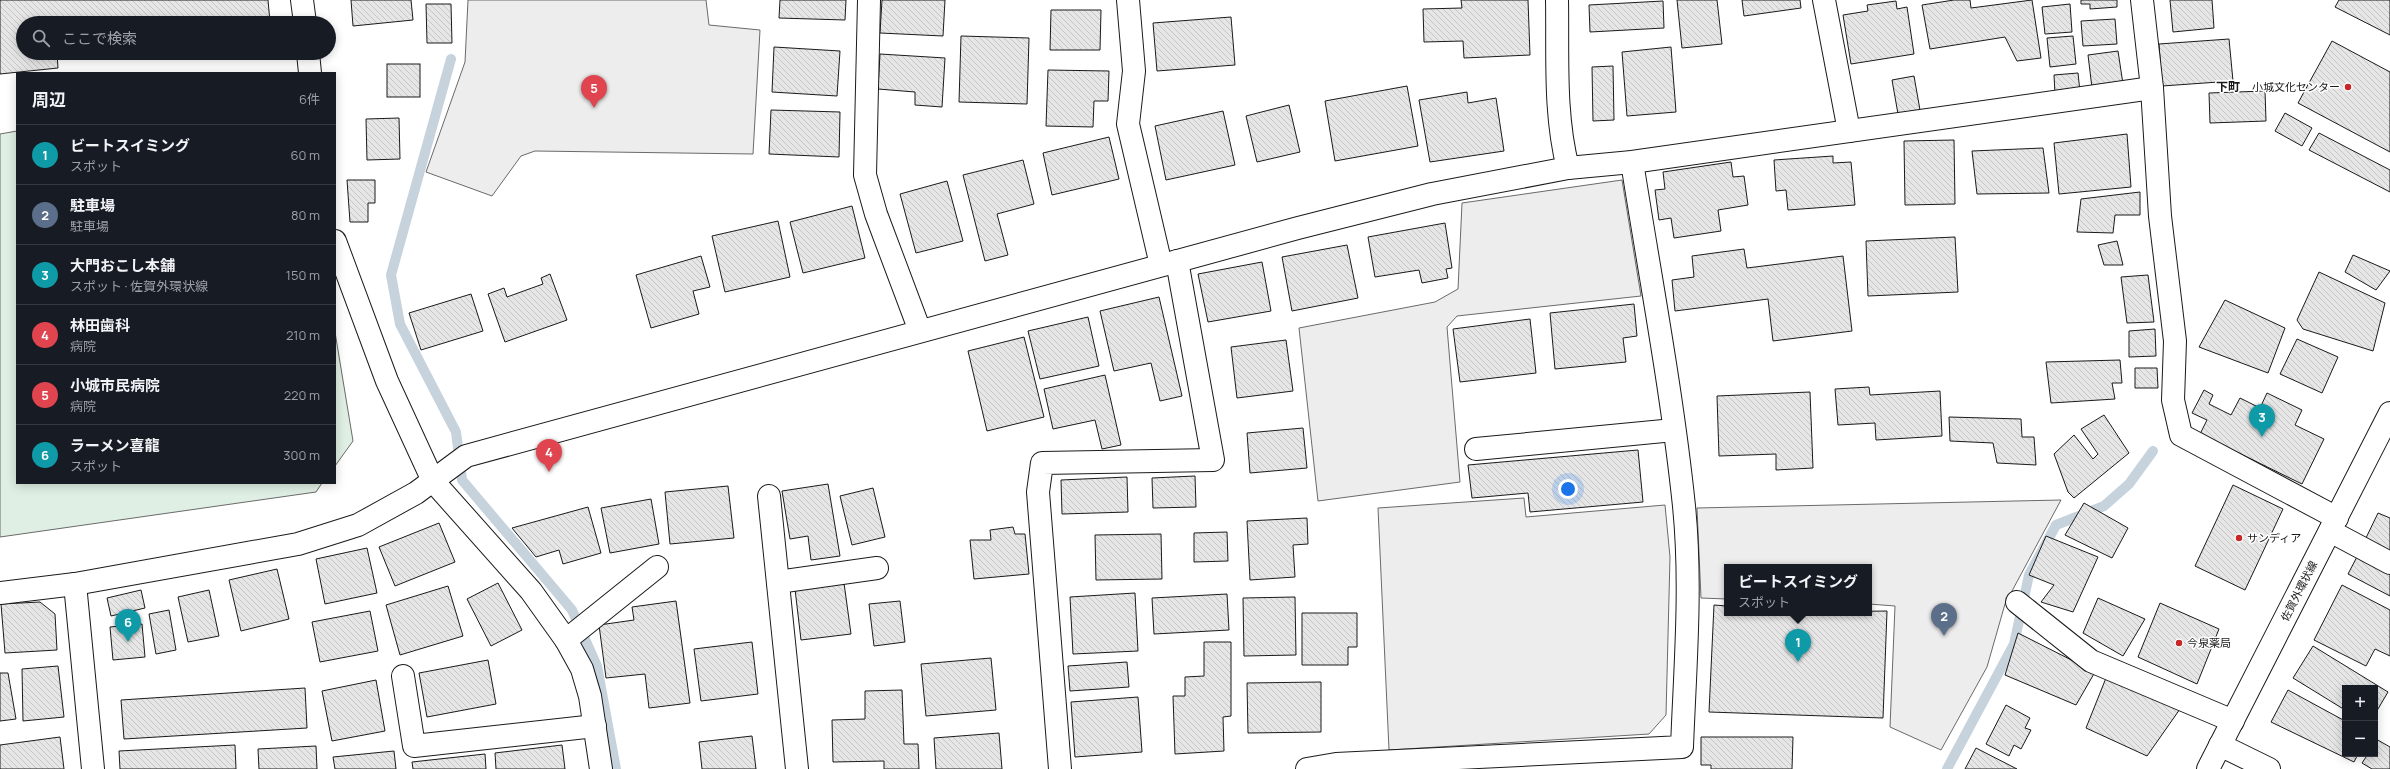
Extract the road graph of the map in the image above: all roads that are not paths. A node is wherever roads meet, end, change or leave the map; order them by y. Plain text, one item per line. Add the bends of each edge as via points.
1 (302, 0) edge
2 (869, 0) edge
3 (1128, 0) edge
4 (1557, 0) edge
5 (1824, 0) edge
6 (2142, 0) edge
7 (304, 16) edge
8 (309, 60) edge
9 (310, 72) edge
10 (2152, 88) junction
11 (1849, 131) junction
12 (1632, 162) junction
13 (1568, 168) junction
14 (336, 244) edge
15 (1169, 263) junction
16 (920, 331) junction
17 (2390, 413) edge
18 (1674, 430) junction
19 (1476, 449) dead end
20 (449, 468) junction
21 (769, 496) dead end
22 (2333, 524) junction
23 (2390, 562) edge
24 (657, 567) dead end
25 (877, 568) dead end
26 (778, 582) junction
27 (74, 584) junction
28 (0, 593) edge
29 (2017, 602) dead end
30 (566, 640) junction
31 (403, 676) dead end
32 (2233, 721) junction
33 (594, 726) junction
34 (2220, 745) junction
35 (1421, 764) edge
36 (92, 769) edge
37 (600, 769) edge
38 (797, 769) edge
39 (1060, 769) edge
40 (1307, 769) edge
41 (2208, 769) edge
42 (2269, 769) edge

1 - 7 street
2 - 16 street via 865,174 876,214
3 - 15 street via 1134,71 1128,124
4 - 13 street via 1558,80 1563,146
5 - 11 street
6 - 10 street
8 - 9 street
10 - 11 street
10 - 22 street via 2160,216 2176,341 2173,400 2181,435
11 - 12 street
12 - 13 street
12 - 18 street
13 - 15 street via 1432,194
14 - 20 street via 387,381
15 - 16 street
15 - 39 street via 1213,460 1042,463 1038,492
16 - 20 street
17 - 22 street, 佐賀外環状線
18 - 19 street
18 - 35 street via 1684,507 1687,599 1682,748
20 - 27 street via 416,493 358,525 298,544
20 - 30 street
21 - 26 street
22 - 23 street
22 - 32 street, 佐賀外環状線
24 - 30 street
25 - 26 street
26 - 38 street
27 - 28 street
27 - 36 street
29 - 32 street via 2091,661
30 - 33 street via 582,669 590,696
31 - 33 street via 414,746
32 - 34 street, 佐賀外環状線
33 - 37 street
34 - 41 street, 佐賀外環状線
34 - 42 street
35 - 40 street via 1336,764

